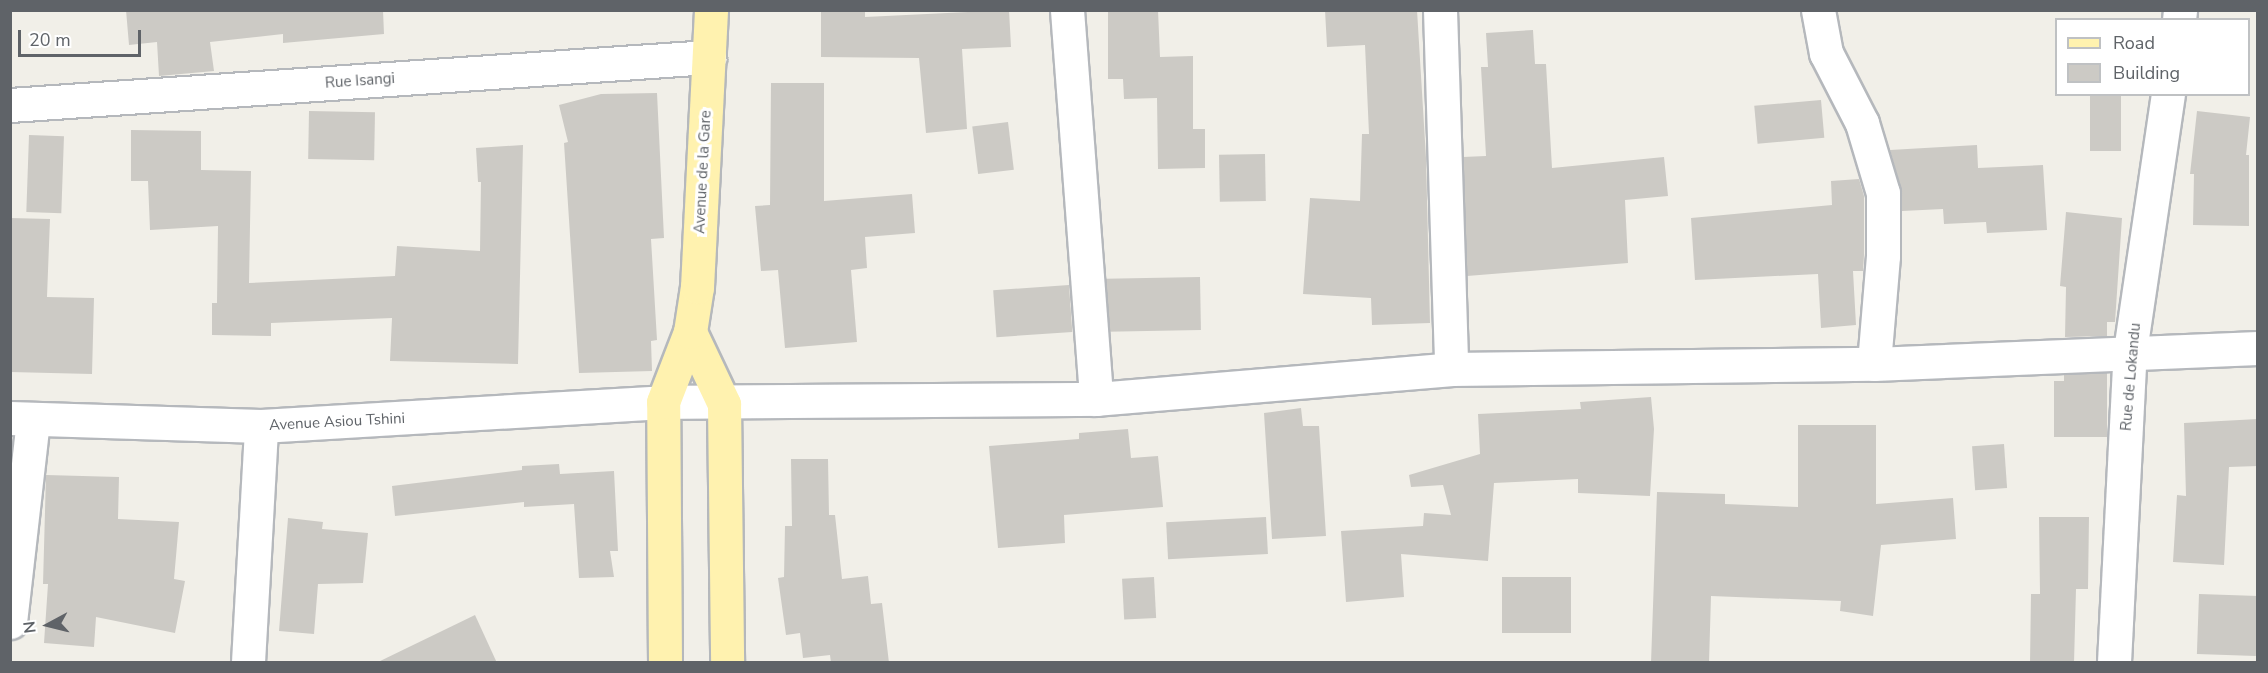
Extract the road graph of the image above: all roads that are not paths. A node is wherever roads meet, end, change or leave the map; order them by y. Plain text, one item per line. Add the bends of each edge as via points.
1 (711, 10) edge
2 (1067, 10) edge
3 (1440, 10) edge
4 (1818, 10) edge
5 (709, 57) junction
6 (2168, 96) edge
7 (10, 105) edge
8 (690, 332) junction
9 (2258, 348) edge
10 (2130, 351) junction
11 (1874, 364) junction
12 (1451, 369) junction
13 (1096, 399) junction
14 (663, 402) junction
15 (724, 404) junction
16 (22, 420) edge
17 (261, 426) junction
18 (10, 622) edge
19 (248, 663) edge
20 (665, 663) edge
21 (727, 663) edge
22 (2114, 663) edge

1 - 5 main road, Avenue de la Gare
2 - 13 street
3 - 12 street
4 - 11 street via 1826,53 1862,123 1883,193 1883,256
5 - 7 street, Rue Isangi
5 - 8 main road, Avenue de la Gare via 697,287
6 - 10 street, Rue de Lokandu
8 - 14 main road, Avenue de la Gare
8 - 15 main road
9 - 10 street, Avenue Asiou Tshini
10 - 11 street, Avenue Asiou Tshini
10 - 22 street, Rue de Lokandu
11 - 12 street, Avenue Asiou Tshini
12 - 13 street, Avenue Asiou Tshini
13 - 15 street, Avenue Asiou Tshini
14 - 15 street, Avenue Asiou Tshini
14 - 17 street, Avenue Asiou Tshini
14 - 20 main road
15 - 21 main road
16 - 17 street, Avenue Asiou Tshini
16 - 18 street
17 - 19 street

